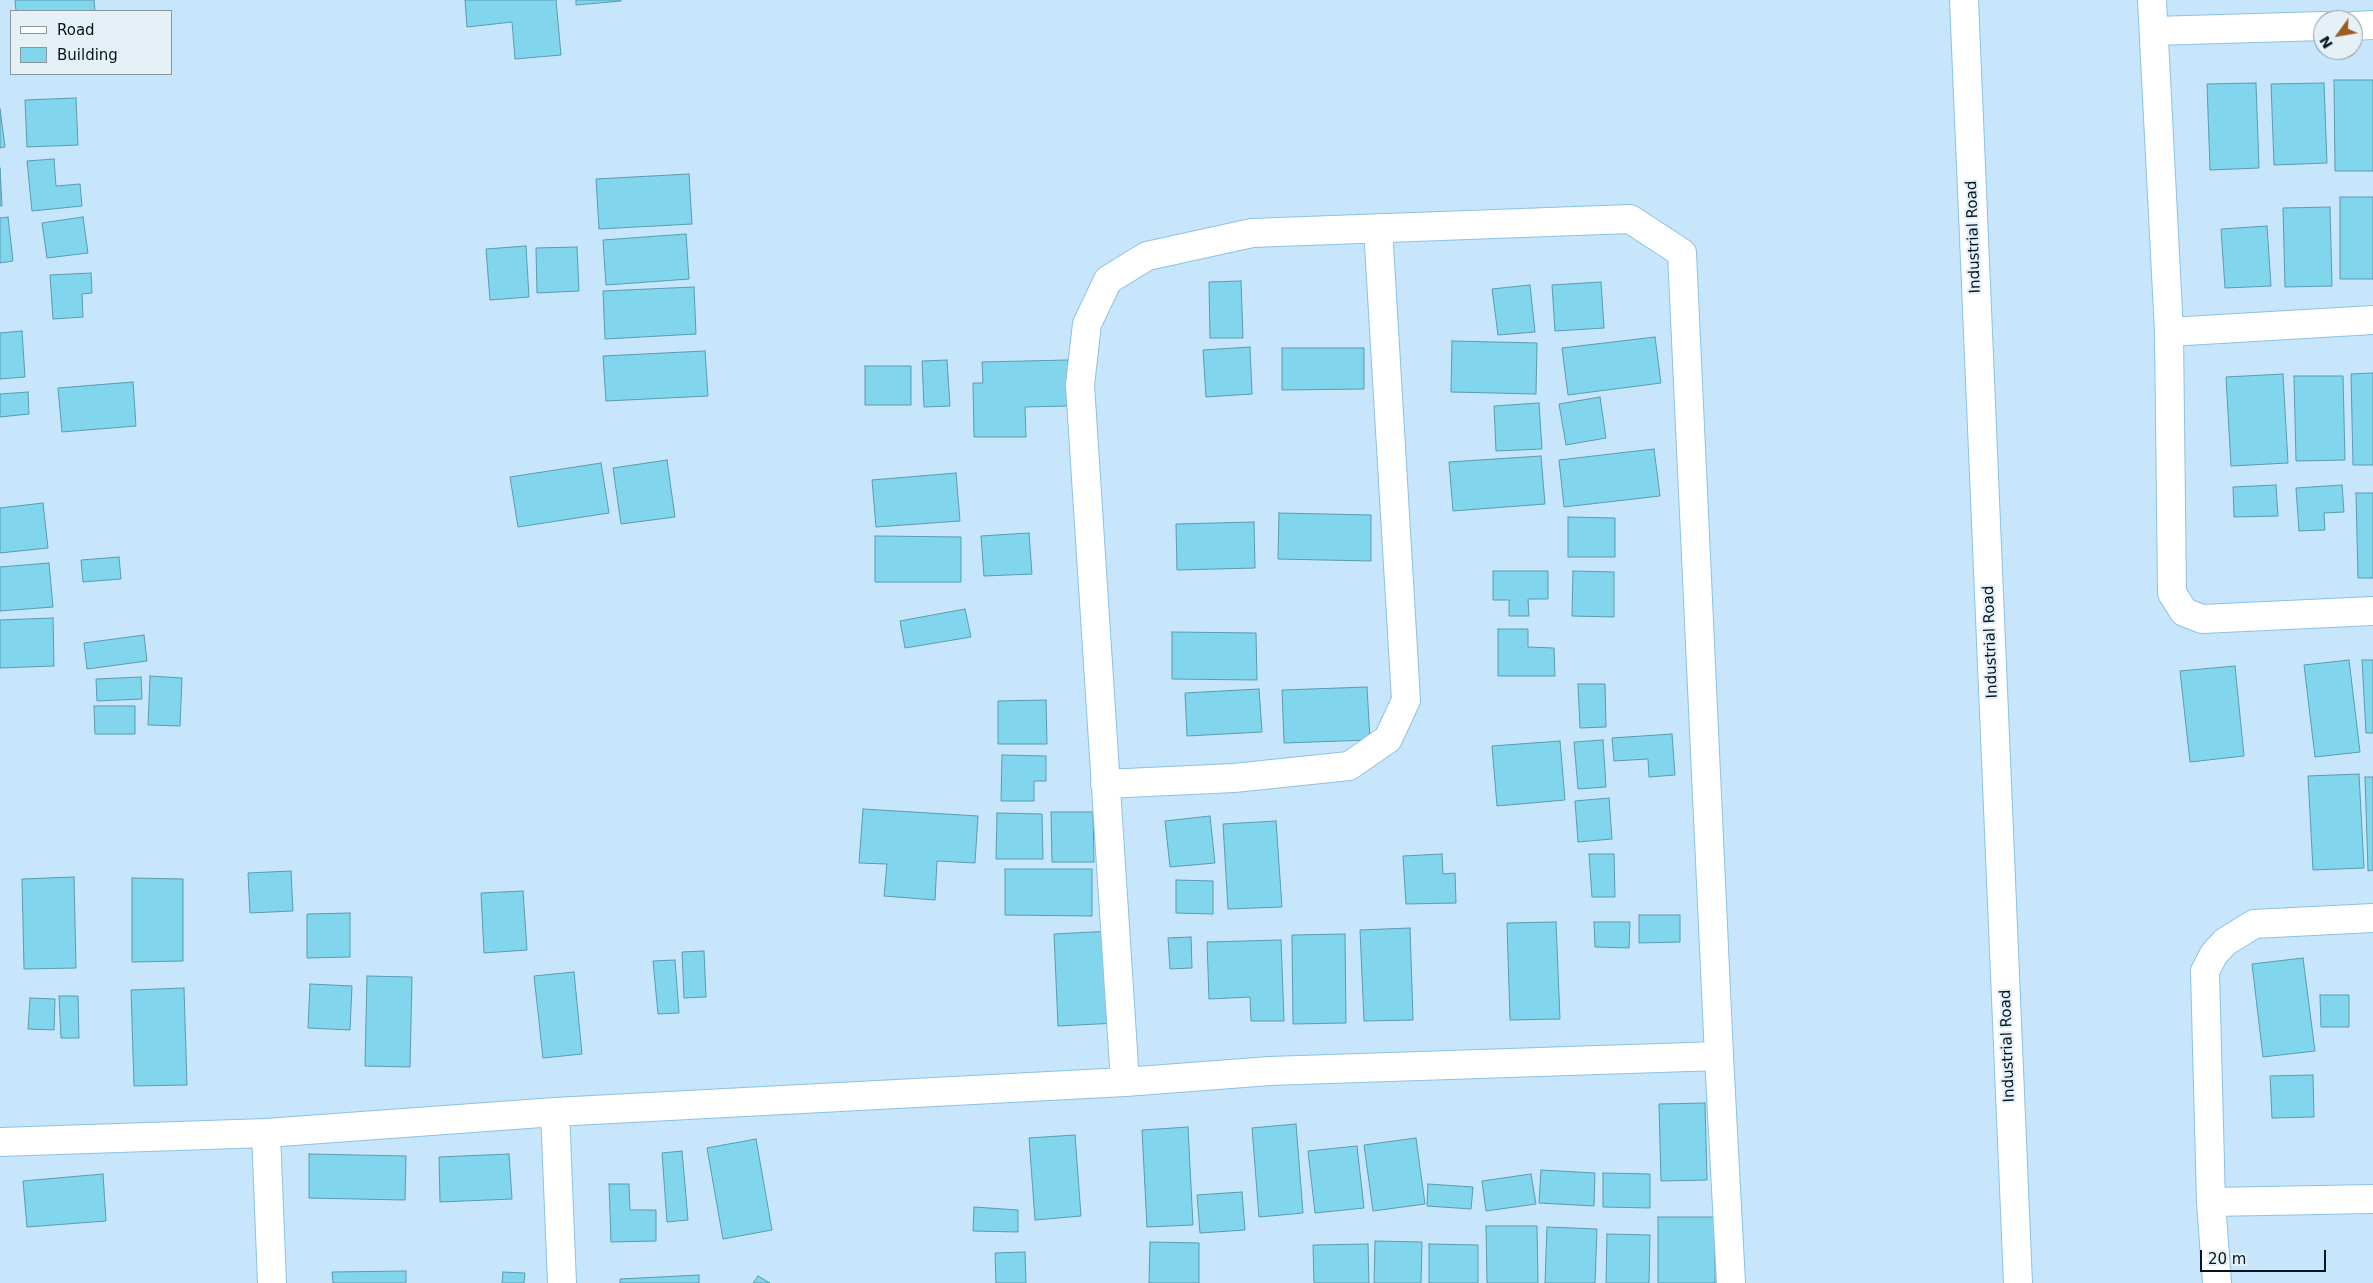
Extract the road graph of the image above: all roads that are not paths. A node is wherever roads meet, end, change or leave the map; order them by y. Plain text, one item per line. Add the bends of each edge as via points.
1 (1964, 0) edge
2 (2152, 0) edge
3 (2313, 26) edge
4 (2154, 31) junction
5 (1378, 228) junction
6 (2373, 320) edge
7 (2169, 332) junction
8 (2373, 610) edge
9 (1105, 784) junction
10 (2373, 918) edge
11 (1719, 1056) junction
12 (1125, 1082) junction
13 (555, 1112) junction
14 (266, 1133) junction
15 (0, 1142) edge
16 (2373, 1199) edge
17 (2210, 1202) junction
18 (272, 1283) edge
19 (562, 1283) edge
20 (1731, 1283) edge
21 (2018, 1283) edge
22 (2217, 1283) edge

1 - 21 street, Industrial Road
2 - 4 street
3 - 4 street
4 - 7 street
5 - 9 street via 1252,233 1147,256 1108,280 1087,324 1080,385
5 - 9 street via 1406,700 1388,739 1349,766 1234,778
5 - 11 street via 1630,219 1682,252
6 - 7 street
7 - 8 street via 2172,593 2177,603 2184,612 2202,619
9 - 12 street
10 - 17 street via 2254,924 2225,942 2204,971
11 - 12 street via 1270,1071
11 - 20 street
12 - 13 street
13 - 14 street
13 - 19 street
14 - 15 street
14 - 18 street
16 - 17 street
17 - 22 street

